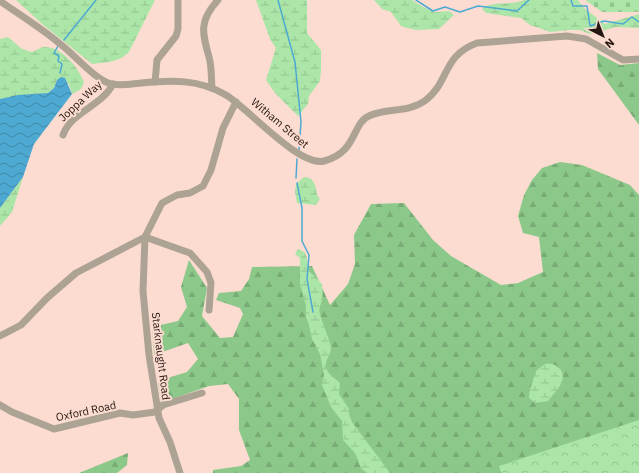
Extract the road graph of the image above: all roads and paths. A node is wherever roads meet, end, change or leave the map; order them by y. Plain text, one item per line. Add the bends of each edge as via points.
1 (178, 0) edge
2 (218, 0) edge
3 (0, 1) edge
4 (639, 60) edge
5 (155, 82) junction
6 (112, 84) junction
7 (212, 88) junction
8 (236, 102) junction
9 (63, 135) dead end
10 (145, 237) junction
11 (210, 310) dead end
12 (0, 336) edge
13 (202, 393) dead end
14 (0, 405) edge
15 (157, 409) junction
16 (180, 473) edge

1 - 5 street via 178,29 176,36 157,60
2 - 7 street via 203,28
3 - 6 street via 58,42 104,81
4 - 8 street, Witham Street via 623,60 586,39 567,36 476,43 451,61 426,100 411,108 368,116 344,151 323,162 302,157
5 - 6 street, Witham Street
5 - 7 street, Witham Street via 178,80
6 - 9 street, Joppa Way via 108,93 69,125
7 - 8 street, Witham Street
8 - 10 street via 223,128 206,181 198,189 177,195 162,204
10 - 11 street via 190,253 203,267 211,283
10 - 12 street via 76,273 46,298 21,325
10 - 15 street, Starknaught Road via 144,311
13 - 15 street, Oxford Road
14 - 15 street, Oxford Road via 54,429 120,414 155,412
15 - 16 street, Starknaught Road

